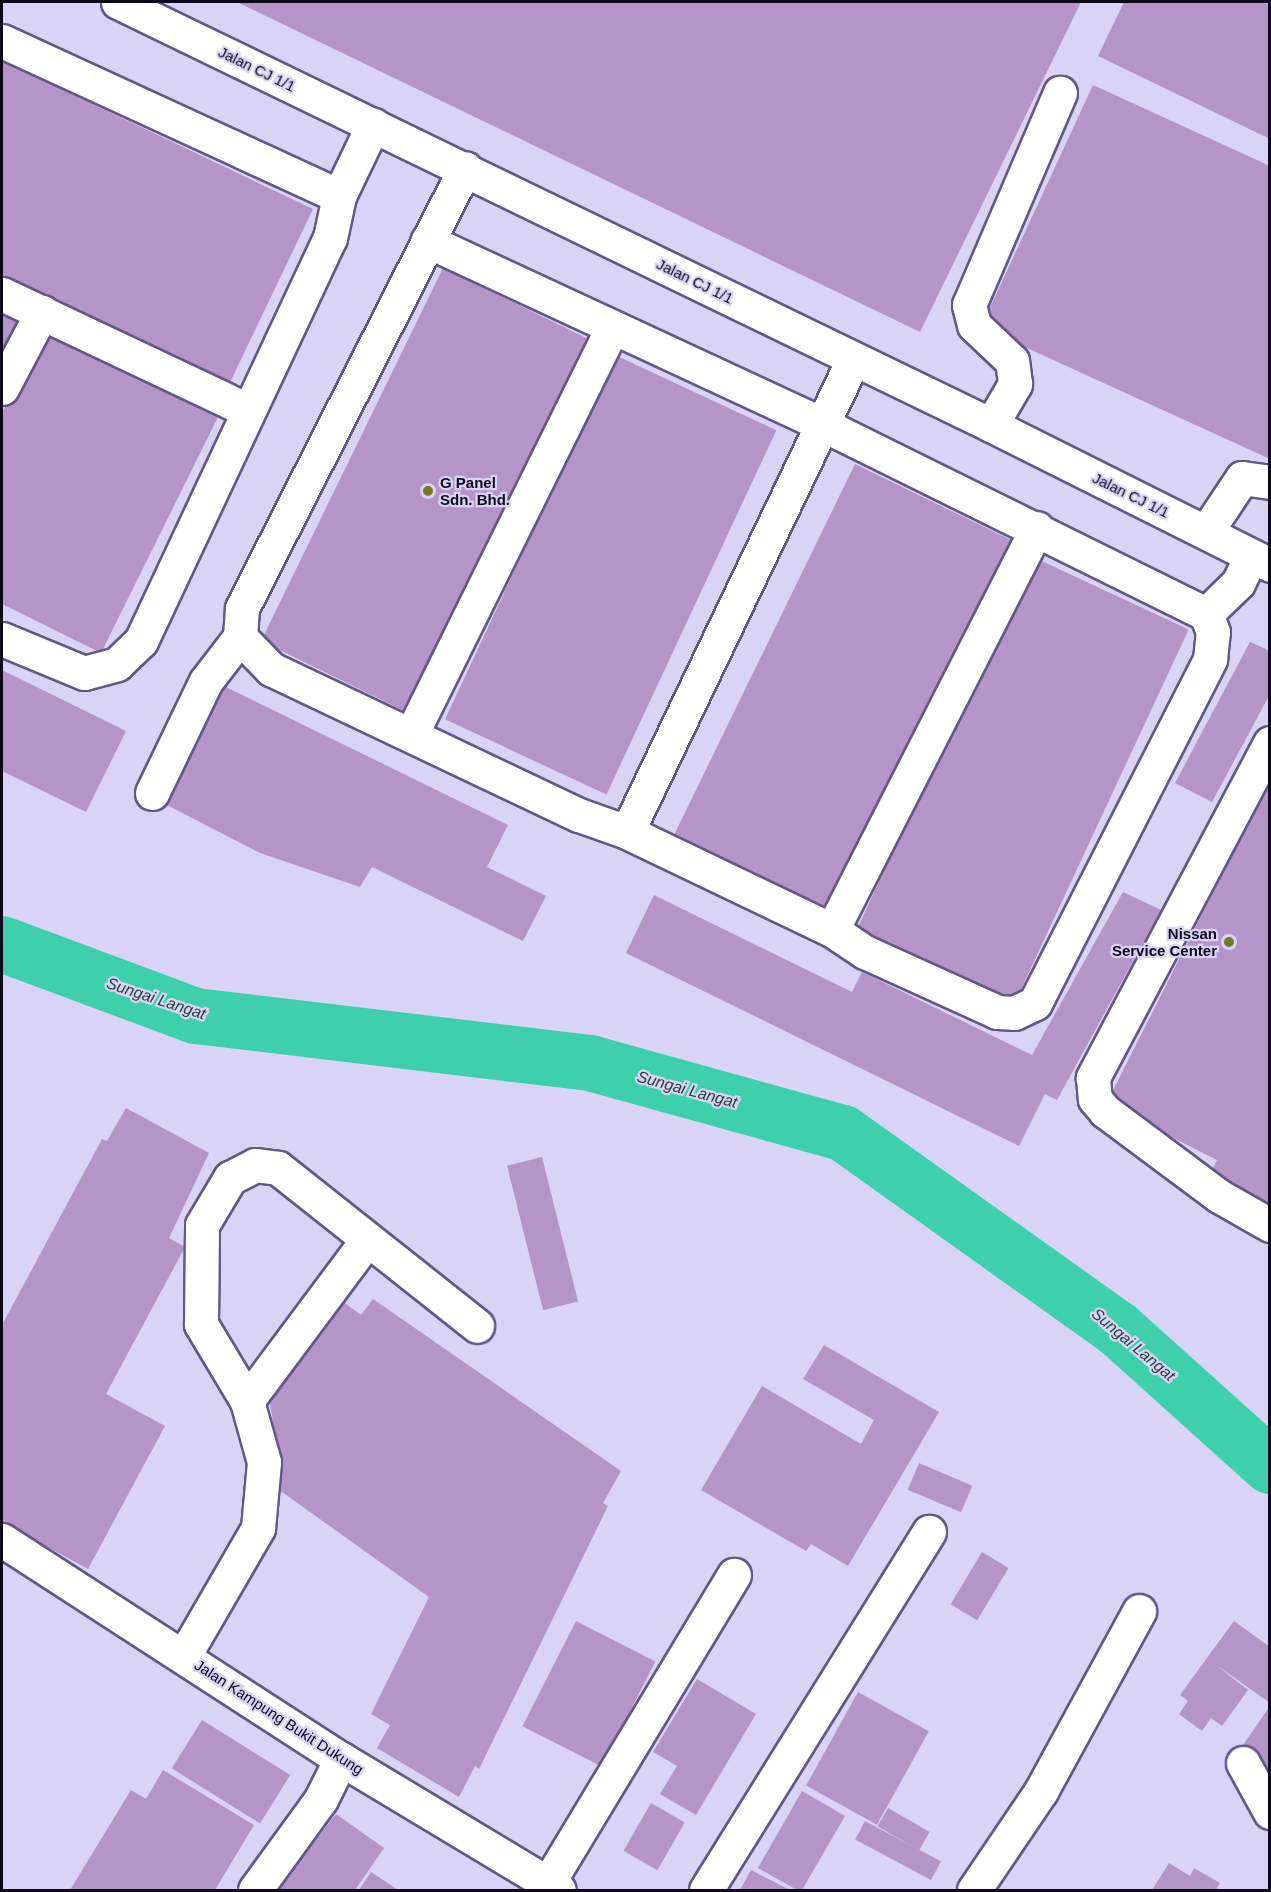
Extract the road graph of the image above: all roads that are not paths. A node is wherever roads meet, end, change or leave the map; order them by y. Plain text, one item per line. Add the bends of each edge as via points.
1 (118, 2) edge
2 (2, 41) edge
3 (1060, 93) dead end
4 (373, 125) junction
5 (465, 168) junction
6 (339, 196) junction
7 (427, 241) junction
8 (2, 294) edge
9 (42, 312) junction
10 (613, 327) junction
11 (853, 360) junction
12 (2, 388) edge
13 (247, 410) junction
14 (822, 424) junction
15 (991, 425) junction
16 (1269, 482) edge
17 (1037, 528) junction
18 (1206, 532) junction
19 (1260, 560) edge
20 (1206, 614) junction
21 (240, 637) junction
22 (2, 639) edge
23 (411, 735) junction
24 (1269, 743) edge
25 (152, 793) dead end
26 (627, 832) junction
27 (832, 930) junction
28 (1269, 1225) edge
29 (367, 1240) junction
30 (477, 1326) dead end
31 (247, 1401) junction
32 (929, 1532) dead end
33 (2, 1540) edge
34 (734, 1575) dead end
35 (1139, 1611) dead end
36 (184, 1654) junction
37 (341, 1759) junction
38 (1244, 1763) dead end
39 (1269, 1812) edge
40 (553, 1887) edge
41 (255, 1890) edge
42 (706, 1890) edge
43 (974, 1890) edge

1 - 4 street, Jalan CJ 1/1
2 - 6 street
3 - 15 street via 969,305 974,325 1012,361 1015,384
4 - 5 street, Jalan CJ 1/1
4 - 6 street
5 - 7 street
5 - 11 street, Jalan CJ 1/1
6 - 13 street via 330,238
7 - 10 street
7 - 21 street via 242,608
8 - 9 street
9 - 12 street
9 - 13 street
10 - 14 street
10 - 23 street
11 - 14 street
11 - 15 street, Jalan CJ 1/1
13 - 22 street via 141,641 117,664 84,673
14 - 17 street
14 - 26 street
15 - 18 street, Jalan CJ 1/1
16 - 18 street via 1242,478
17 - 20 street
17 - 27 street
18 - 19 street, Jalan CJ 1/1
19 - 20 street
20 - 27 street via 1213,632 1210,659 1035,1003 1014,1013 997,1012 865,952
21 - 23 street via 271,669
21 - 25 street via 206,681
23 - 26 street via 579,815
24 - 28 street via 1093,1078 1095,1098 1105,1111 1219,1196
26 - 27 street
29 - 30 street
29 - 31 street
29 - 31 street via 278,1168 255,1165 230,1178 202,1225 201,1324
31 - 36 street via 264,1462 258,1528
32 - 42 street
33 - 36 street, Jalan Kampung Bukit Dukung
34 - 40 street
35 - 43 street via 1041,1791
36 - 37 street, Jalan Kampung Bukit Dukung
37 - 40 street, Jalan Kampung Bukit Dukung
37 - 41 street via 321,1799
38 - 39 street

